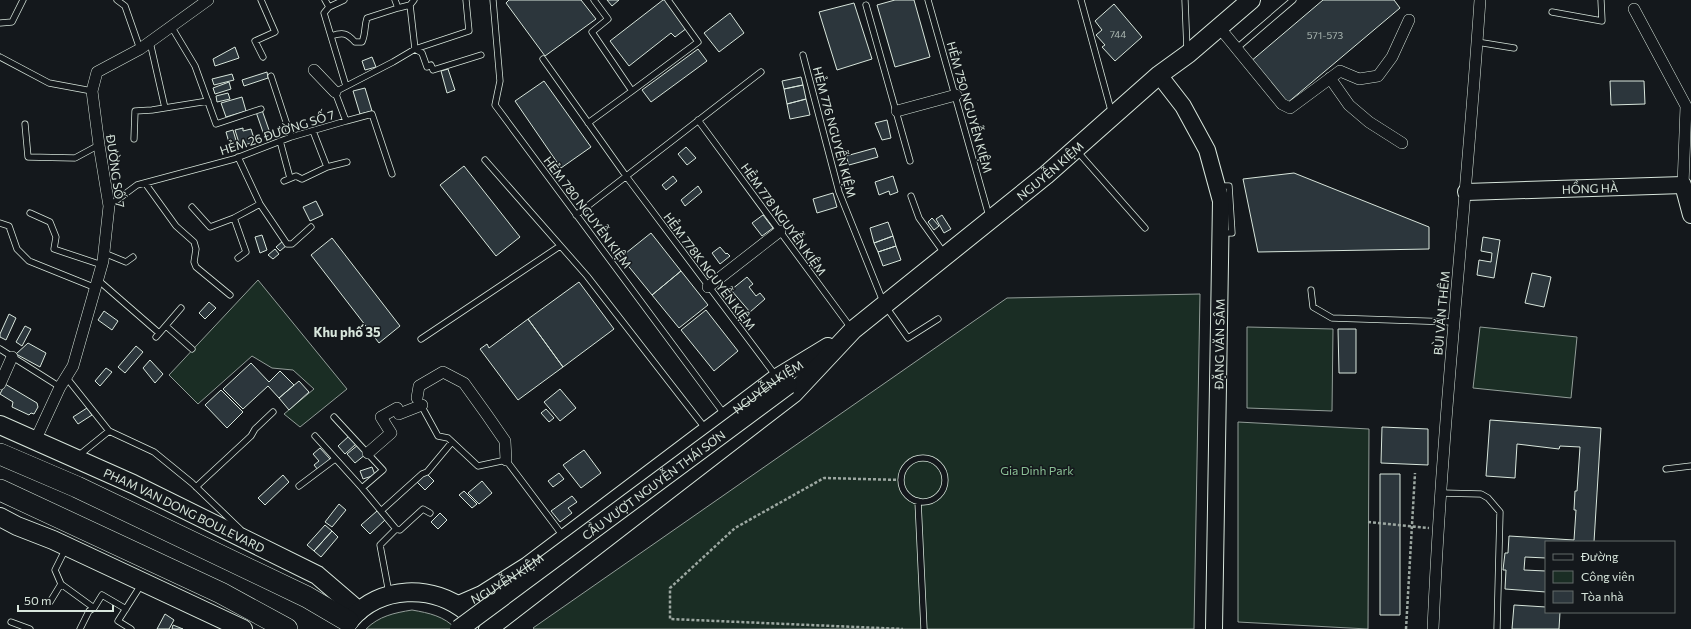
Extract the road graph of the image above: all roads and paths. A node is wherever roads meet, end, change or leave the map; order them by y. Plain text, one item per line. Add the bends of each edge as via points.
1 (23, 0) edge
2 (118, 0) edge
3 (208, 0) edge
4 (261, 0) edge
5 (325, 0) edge
6 (344, 0) edge
7 (395, 0) edge
8 (466, 0) edge
9 (493, 0) edge
10 (594, 0) edge
11 (668, 0) edge
12 (928, 0) edge
13 (1081, 0) edge
14 (1185, 0) edge
15 (1251, 0) edge
16 (1292, 0) edge
17 (1480, 0) edge
18 (1601, 0) edge
19 (412, 2) edge
20 (866, 5) dead end
21 (329, 7) junction
22 (398, 8) junction
23 (1634, 9) dead end
24 (1552, 12) dead end
25 (1409, 20) dead end
26 (0, 23) edge
27 (171, 26) junction
28 (1219, 27) junction
29 (331, 36) junction
30 (150, 42) junction
31 (1477, 42) junction
32 (1237, 48) junction
33 (1514, 48) dead end
34 (140, 49) junction
35 (415, 49) junction
36 (1188, 54) junction
37 (481, 55) dead end
38 (803, 55) dead end
39 (0, 57) edge
40 (263, 57) dead end
41 (543, 59) dead end
42 (314, 70) dead end
43 (761, 72) dead end
44 (1159, 75) junction
45 (271, 76) dead end
46 (1330, 78) junction
47 (346, 86) junction
48 (92, 91) junction
49 (632, 91) junction
50 (335, 92) junction
51 (956, 94) junction
52 (208, 101) junction
53 (1688, 104) edge
54 (165, 108) junction
55 (261, 109) dead end
56 (897, 110) junction
57 (1113, 118) junction
58 (698, 120) junction
59 (346, 121) junction
60 (588, 123) junction
61 (25, 124) dead end
62 (313, 131) junction
63 (291, 137) junction
64 (134, 139) dead end
65 (280, 141) junction
66 (1402, 143) dead end
67 (99, 145) junction
68 (1076, 149) junction
69 (238, 157) junction
70 (485, 160) dead end
71 (910, 161) dead end
72 (348, 162) dead end
73 (327, 167) junction
74 (392, 174) dead end
75 (626, 176) junction
76 (145, 183) junction
77 (1683, 185) junction
78 (1466, 192) junction
79 (911, 196) dead end
80 (260, 204) junction
81 (110, 206) junction
82 (192, 208) dead end
83 (30, 213) dead end
84 (576, 215) junction
85 (1691, 215) edge
86 (234, 218) junction
87 (991, 220) junction
88 (0, 223) edge
89 (311, 228) dead end
90 (1145, 228) dead end
91 (780, 231) junction
92 (560, 246) junction
93 (104, 253) junction
94 (946, 255) junction
95 (133, 257) dead end
96 (238, 258) dead end
97 (102, 265) junction
98 (97, 284) junction
99 (708, 287) junction
100 (1311, 290) dead end
101 (230, 295) dead end
102 (884, 304) junction
103 (181, 308) dead end
104 (938, 318) dead end
105 (1453, 322) junction
106 (166, 326) junction
107 (849, 333) junction
108 (421, 339) dead end
109 (0, 349) edge
110 (192, 349) dead end
111 (12, 357) junction
112 (63, 382) junction
113 (783, 382) junction
114 (0, 384) edge
115 (420, 401) junction
116 (273, 412) dead end
117 (334, 417) dead end
118 (727, 417) junction
119 (0, 425) edge
120 (109, 431) junction
121 (708, 432) junction
122 (315, 436) dead end
123 (35, 441) junction
124 (452, 442) junction
125 (0, 454) edge
126 (368, 454) junction
127 (74, 458) junction
128 (335, 458) junction
129 (506, 460) junction
130 (1691, 466) edge
131 (1666, 469) dead end
132 (1414, 473) dead end
133 (901, 480) junction
134 (299, 486) dead end
135 (196, 487) junction
136 (362, 488) junction
137 (0, 490) edge
138 (1440, 493) junction
139 (918, 501) junction
140 (382, 510) junction
141 (430, 513) dead end
142 (2, 522) edge
143 (1368, 522) dead end
144 (1412, 526) junction
145 (1437, 528) junction
146 (396, 529) junction
147 (565, 538) junction
148 (66, 546) junction
149 (258, 546) junction
150 (142, 582) junction
151 (61, 584) junction
152 (389, 595) junction
153 (236, 601) junction
154 (50, 602) dead end
155 (459, 605) junction
156 (94, 608) junction
157 (126, 609) junction
158 (350, 620) edge
159 (11, 622) dead end
160 (240, 628) edge
161 (30, 629) edge
162 (80, 629) edge
163 (130, 629) edge
164 (287, 629) edge
165 (458, 629) edge
166 (482, 629) edge
167 (488, 629) edge
168 (903, 629) edge
169 (924, 629) edge
170 (1214, 629) edge
171 (1406, 629) edge
172 (1433, 629) edge
173 (1497, 629) edge

1 - 26 lane via 12,22
2 - 34 lane via 125,6
3 - 27 street, ĐƯỜNG SỐ 7
4 - 40 lane via 275,32 256,41
5 - 21 lane
6 - 21 lane
7 - 22 lane
8 - 35 lane, HẺM 26 ĐƯỜNG SỐ 7 via 468,32
9 - 84 lane, HẺM 780 NGUYỄN KIỆM via 500,81 495,105
10 - 49 lane via 608,19 592,32
11 - 49 lane via 698,42
12 - 51 lane, HẺM 750 NGUYỄN KIỆM
13 - 57 lane
14 - 36 lane
15 - 28 main road, NGUYỄN KIỆM
16 - 32 lane
17 - 31 street, BÙI VĂN THÊM
18 - 24 lane via 1602,21
19 - 22 lane
19 - 35 lane
20 - 56 lane
21 - 29 lane via 324,13
22 - 29 lane via 367,18 364,26 366,34 362,42 355,42 348,35 341,33
23 - 53 street
25 - 46 street via 1395,51 1378,76 1359,79 1340,71
27 - 30 street, ĐƯỜNG SỐ 7
27 - 52 lane via 195,66
28 - 32 street
28 - 36 main road, NGUYỄN KIỆM
29 - 47 lane
30 - 34 street, ĐƯỜNG SỐ 7
30 - 54 lane
31 - 33 lane
31 - 78 street, BÙI VĂN THÊM
32 - 46 street via 1282,104 1290,108
34 - 48 street, ĐƯỜNG SỐ 7 via 98,72
35 - 37 lane via 422,53 427,67 431,65 433,70
35 - 47 lane, HẺM 26 ĐƯỜNG SỐ 7
36 - 44 main road, NGUYỄN KIỆM
38 - 102 lane, HẺM 776 NGUYỄN KIỆM via 839,192
39 - 48 lane via 49,83
41 - 60 lane, HẺM 778K NGUYỄN KIỆM
42 - 50 street
43 - 58 lane
44 - 57 main road, NGUYỄN KIỆM
44 - 170 street, ĐẶNG VĂN SÂM via 1183,106 1207,150 1221,201
45 - 63 lane
46 - 66 street via 1349,105 1369,122
47 - 50 lane, HẺM 26 ĐƯỜNG SỐ 7
48 - 67 street, ĐƯỜNG SỐ 7
49 - 60 lane
50 - 59 lane, HẺM 26 ĐƯỜNG SỐ 7
51 - 56 street
51 - 87 lane, HẺM 750 NGUYỄN KIỆM
52 - 54 lane
52 - 55 lane via 216,124
53 - 77 street
54 - 64 lane via 135,111
56 - 71 lane
57 - 68 main road, NGUYỄN KIỆM
58 - 75 lane
58 - 91 lane, HẺM 778 NGUYỄN KIỆM
59 - 62 lane, HẺM 26 ĐƯỜNG SỐ 7
59 - 74 lane via 372,114
60 - 75 lane, HẺM 778K NGUYỄN KIỆM
61 - 67 lane via 28,157 75,158
62 - 63 lane, HẺM 26 ĐƯỜNG SỐ 7
62 - 73 lane
63 - 65 lane, HẺM 26 ĐƯỜNG SỐ 7
65 - 69 lane, HẺM 26 ĐƯỜNG SỐ 7
65 - 73 lane via 287,179 296,176 302,180
67 - 81 street, ĐƯỜNG SỐ 7
68 - 87 main road, NGUYỄN KIỆM
68 - 90 lane
69 - 76 lane, HẺM 26 ĐƯỜNG SỐ 7
69 - 80 lane
70 - 92 lane
72 - 73 lane
75 - 84 lane
75 - 99 lane, HẺM 778K NGUYỄN KIỆM
76 - 81 lane, HẺM 26 ĐƯỜNG SỐ 7 via 137,185
76 - 101 lane via 176,226 194,242 196,267
77 - 78 street, HỒNG HÀ
77 - 85 street
78 - 105 street, BÙI VĂN THÊM
79 - 94 lane via 919,218
80 - 86 lane
80 - 89 lane via 289,244
81 - 93 street, ĐƯỜNG SỐ 7
82 - 86 lane via 210,227
83 - 97 lane via 50,222 56,237 54,249
84 - 118 lane, HẺM 780 NGUYỄN KIỆM
86 - 96 lane via 246,252
87 - 94 main road, NGUYỄN KIỆM
88 - 98 lane via 9,226 17,249 29,262
91 - 99 street
91 - 107 lane, HẺM 778 NGUYỄN KIỆM
92 - 108 lane
92 - 121 lane via 587,276
93 - 95 lane via 126,262
93 - 97 street, ĐƯỜNG SỐ 7
94 - 102 main road, NGUYỄN KIỆM
97 - 98 street, ĐƯỜNG SỐ 7
98 - 106 lane via 158,335
98 - 112 street, ĐƯỜNG SỐ 7 via 73,366
99 - 113 lane, HẺM 778K NGUYỄN KIỆM
100 - 105 lane via 1314,307 1332,318
102 - 104 lane, HẺM 776 NGUYỄN KIỆM via 908,338
102 - 107 main road, NGUYỄN KIỆM
103 - 106 lane
105 - 138 street, BÙI VĂN THÊM
106 - 110 lane
107 - 113 main road, CẦU VƯỢT NGUYỄN THÁI SƠN
107 - 167 main road, NGUYỄN KIỆM via 794,393
109 - 111 lane
111 - 112 lane
111 - 114 street
112 - 120 lane
112 - 123 street, ĐƯỜNG SỐ 7
113 - 118 main road, NGUYỄN KIỆM
113 - 165 main road, CẦU VƯỢT NGUYỄN THÁI SƠN, bridge
115 - 124 lane via 438,436 448,438
115 - 126 street via 398,414 397,408 381,417 391,433
115 - 129 street via 419,386 443,372 464,383 506,441
116 - 135 lane
117 - 126 lane
118 - 121 main road, NGUYỄN KIỆM
119 - 123 main road, PHAM VAN DONG BOULEVARD
120 - 127 lane
120 - 135 lane via 154,452
121 - 147 main road, NGUYỄN KIỆM
122 - 128 lane
123 - 127 main road, PHAM VAN DONG BOULEVARD
124 - 129 lane via 478,466
124 - 140 lane via 427,472
125 - 158 highway, PHAM VAN DONG BOULEVARD via 77,487
126 - 136 lane via 383,470
127 - 149 main road, PHAM VAN DONG BOULEVARD via 133,484
128 - 134 lane
128 - 136 lane
129 - 147 lane
130 - 131 lane
132 - 144 path
133 - 139 lane via 904,492
133 - 139 lane via 904,468 912,460 927,458 939,465 944,478 941,492 930,500
133 - 168 path via 824,478 735,528 670,588 670,619
135 - 149 lane
136 - 140 lane
137 - 153 highway
138 - 145 street, BÙI VĂN THÊM
138 - 173 lane via 1481,494 1500,512
139 - 169 lane
140 - 146 lane
141 - 146 lane via 423,509 400,530
142 - 148 main road
143 - 144 path
144 - 145 path
144 - 171 path
145 - 172 street, BÙI VĂN THÊM
146 - 152 lane via 380,545
147 - 155 main road, NGUYỄN KIỆM via 503,583
148 - 150 main road
148 - 151 lane via 55,570
149 - 158 main road, PHAM VAN DONG BOULEVARD via 319,576
150 - 157 lane
150 - 160 main road
151 - 154 lane
151 - 156 lane
152 - 155 main road via 425,592
152 - 158 main road via 373,601
153 - 160 main road
153 - 164 highway
155 - 166 main road
156 - 157 lane via 102,595
156 - 162 lane via 89,611
157 - 163 lane via 118,621
159 - 161 lane

